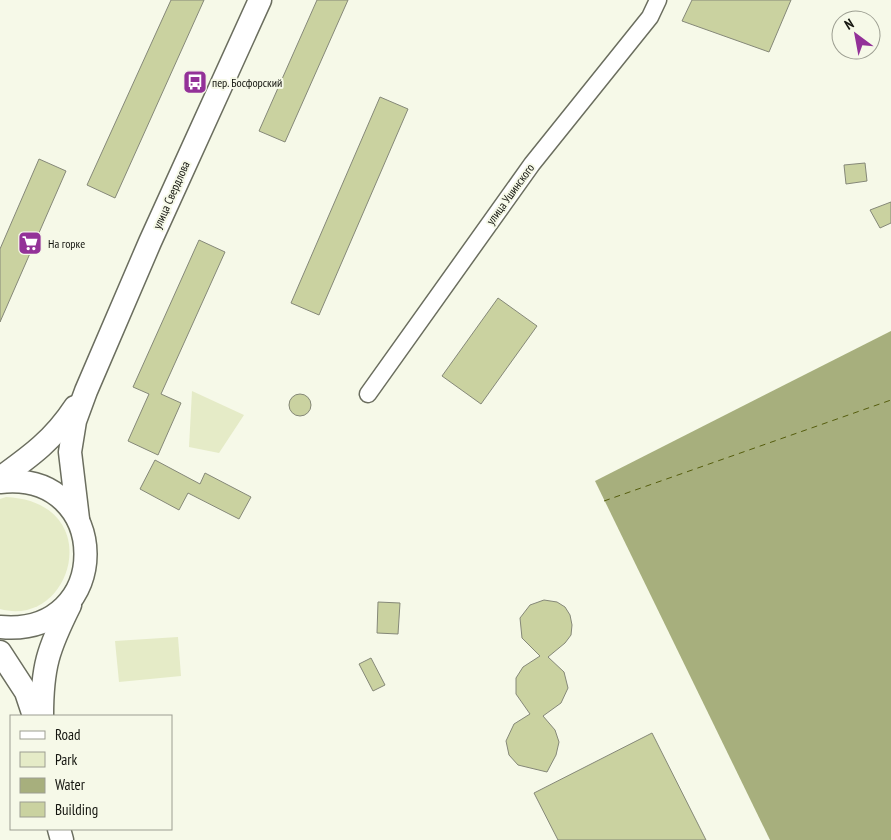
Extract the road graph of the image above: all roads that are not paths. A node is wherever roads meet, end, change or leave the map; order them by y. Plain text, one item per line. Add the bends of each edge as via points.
1 (260, 0) edge
2 (658, 0) edge
3 (86, 391) junction
4 (368, 394) dead end
5 (0, 478) edge
6 (0, 482) edge
7 (78, 519) junction
8 (76, 594) junction
9 (0, 627) edge
10 (0, 652) edge
11 (34, 715) edge
12 (42, 715) edge

1 - 3 main road, улица Свердлова
2 - 4 street, улица Ушинского via 650,17 532,164
3 - 5 main road via 54,435 37,452
3 - 7 main road via 75,421 70,452
6 - 7 main road via 17,480 42,486 63,499
7 - 8 main road via 86,542 86,567
8 - 9 main road via 58,613 41,623 18,628
8 - 12 main road via 46,661 42,681
10 - 11 main road via 26,692

